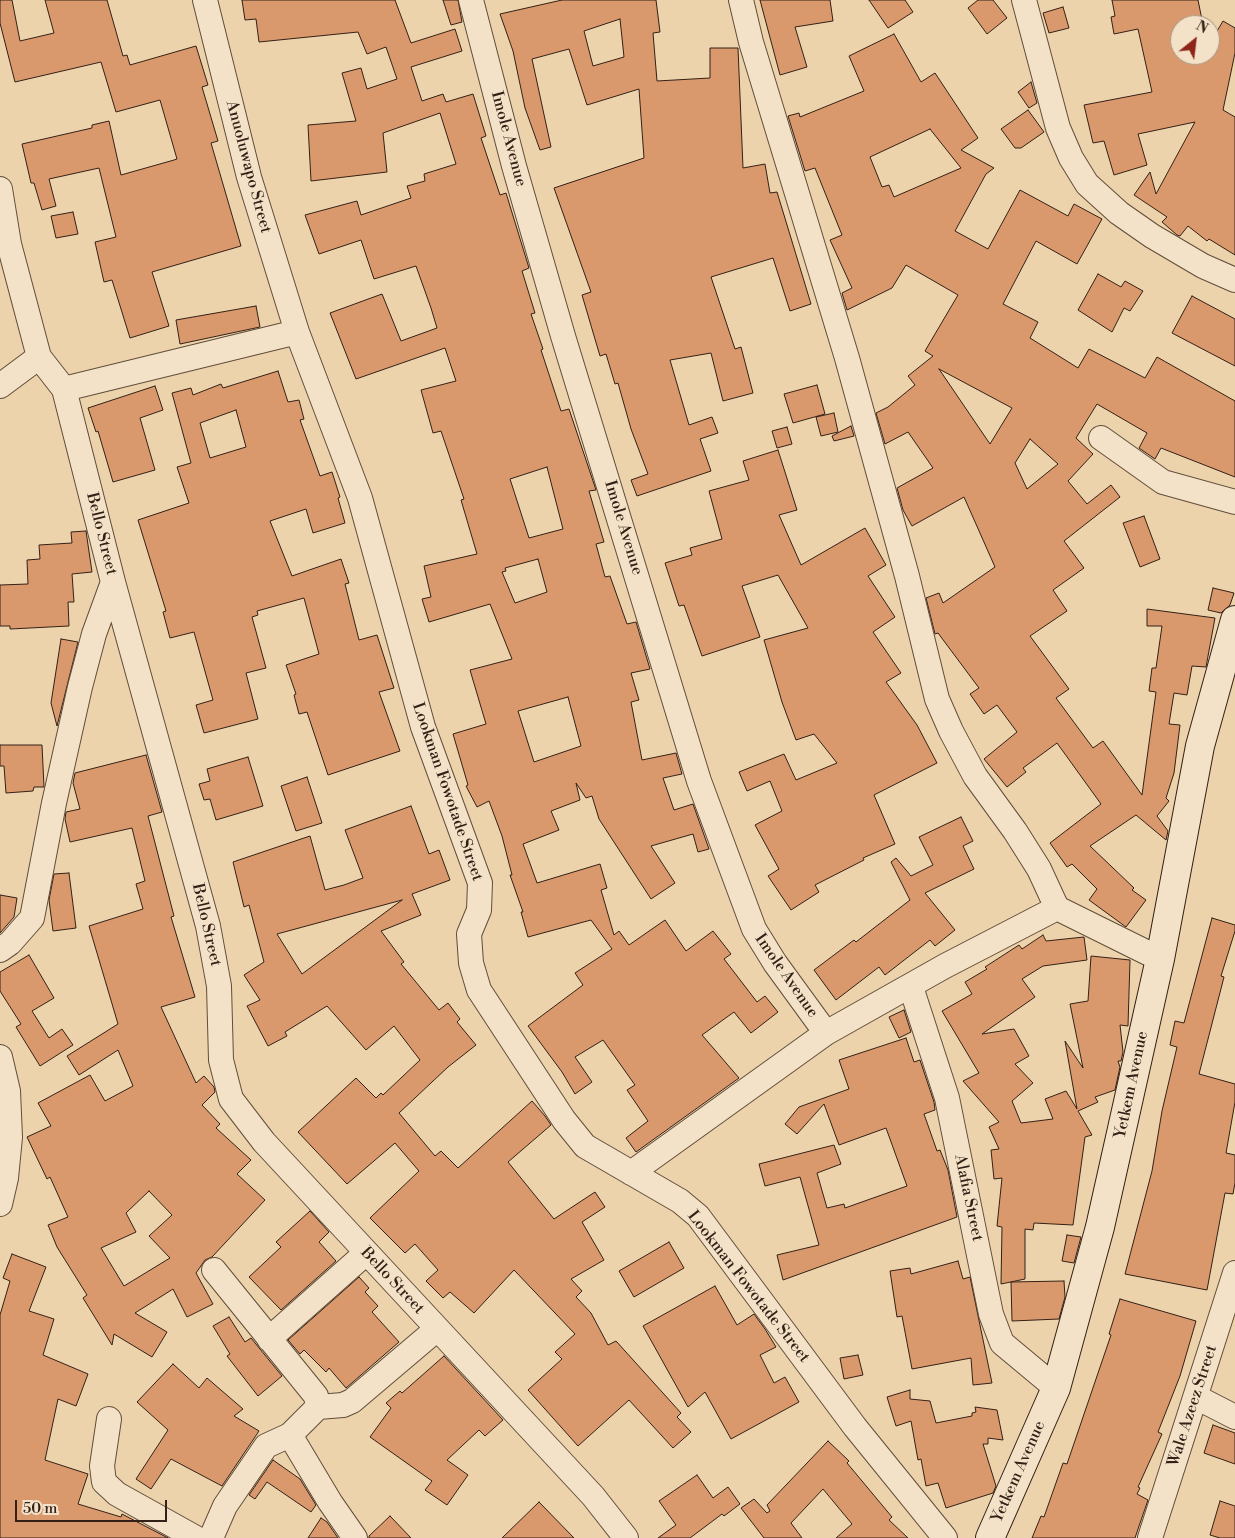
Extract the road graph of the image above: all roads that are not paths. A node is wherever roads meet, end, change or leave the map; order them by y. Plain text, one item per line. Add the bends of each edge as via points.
1 (205, 0) edge
2 (472, 0) edge
3 (741, 0) edge
4 (1024, 0) edge
5 (0, 189) edge
6 (1235, 280) edge
7 (297, 332) junction
8 (39, 357) junction
9 (0, 386) edge
10 (64, 390) junction
11 (1101, 438) dead end
12 (1235, 502) edge
13 (113, 582) junction
14 (1235, 620) edge
15 (1057, 908) junction
16 (0, 950) edge
17 (1160, 959) junction
18 (911, 987) junction
19 (826, 1033) junction
20 (0, 1057) edge
21 (631, 1173) junction
22 (0, 1204) edge
23 (366, 1253) junction
24 (214, 1270) dead end
25 (1235, 1273) edge
26 (437, 1328) junction
27 (269, 1340) junction
28 (1056, 1388) junction
29 (1196, 1398) junction
30 (318, 1407) junction
31 (1235, 1417) edge
32 (109, 1419) dead end
33 (290, 1434) junction
34 (196, 1538) edge
35 (211, 1538) edge
36 (355, 1538) edge
37 (626, 1538) edge
38 (945, 1538) edge
39 (990, 1538) edge
40 (1150, 1538) edge

1 - 7 street, Anuoluwapo Street via 249,177
2 - 19 street, Imole Avenue via 514,166 563,336 699,782 754,929
3 - 15 street via 847,358 937,699 975,776 1039,869
4 - 6 street via 1058,128 1087,184 1119,213 1152,236 1203,266
5 - 8 street, Bello Street via 9,244
7 - 10 street
7 - 21 street, Lookman Fowotade Street via 360,498 423,727 480,883 479,910 469,934 471,963 479,990 584,1146
8 - 9 street
8 - 10 street, Bello Street
10 - 13 street, Bello Street
11 - 12 street via 1163,482
13 - 16 street via 94,634 80,687 32,918
13 - 23 street, Bello Street via 208,926 219,986 221,1060 231,1099 264,1142
14 - 17 street, Yetkem Avenue via 1200,746
15 - 17 street
15 - 18 street
17 - 28 street, Yetkem Avenue via 1100,1227
18 - 19 street
18 - 28 street, Alafia Street via 947,1098 991,1314 1002,1343
19 - 21 street
20 - 22 street via 8,1091 10,1137
21 - 38 street, Lookman Fowotade Street via 680,1201 698,1216 855,1427
23 - 26 street, Bello Street
23 - 27 street
24 - 27 street
25 - 29 street, Wale Azeez Street
26 - 30 street via 352,1401
26 - 37 street, Bello Street via 593,1496
27 - 30 street via 316,1396
28 - 39 street, Yetkem Avenue
29 - 31 street
29 - 40 street, Wale Azeez Street
30 - 33 street
32 - 34 street via 102,1466 104,1482 117,1494
33 - 35 street via 266,1446 226,1506
33 - 36 street

